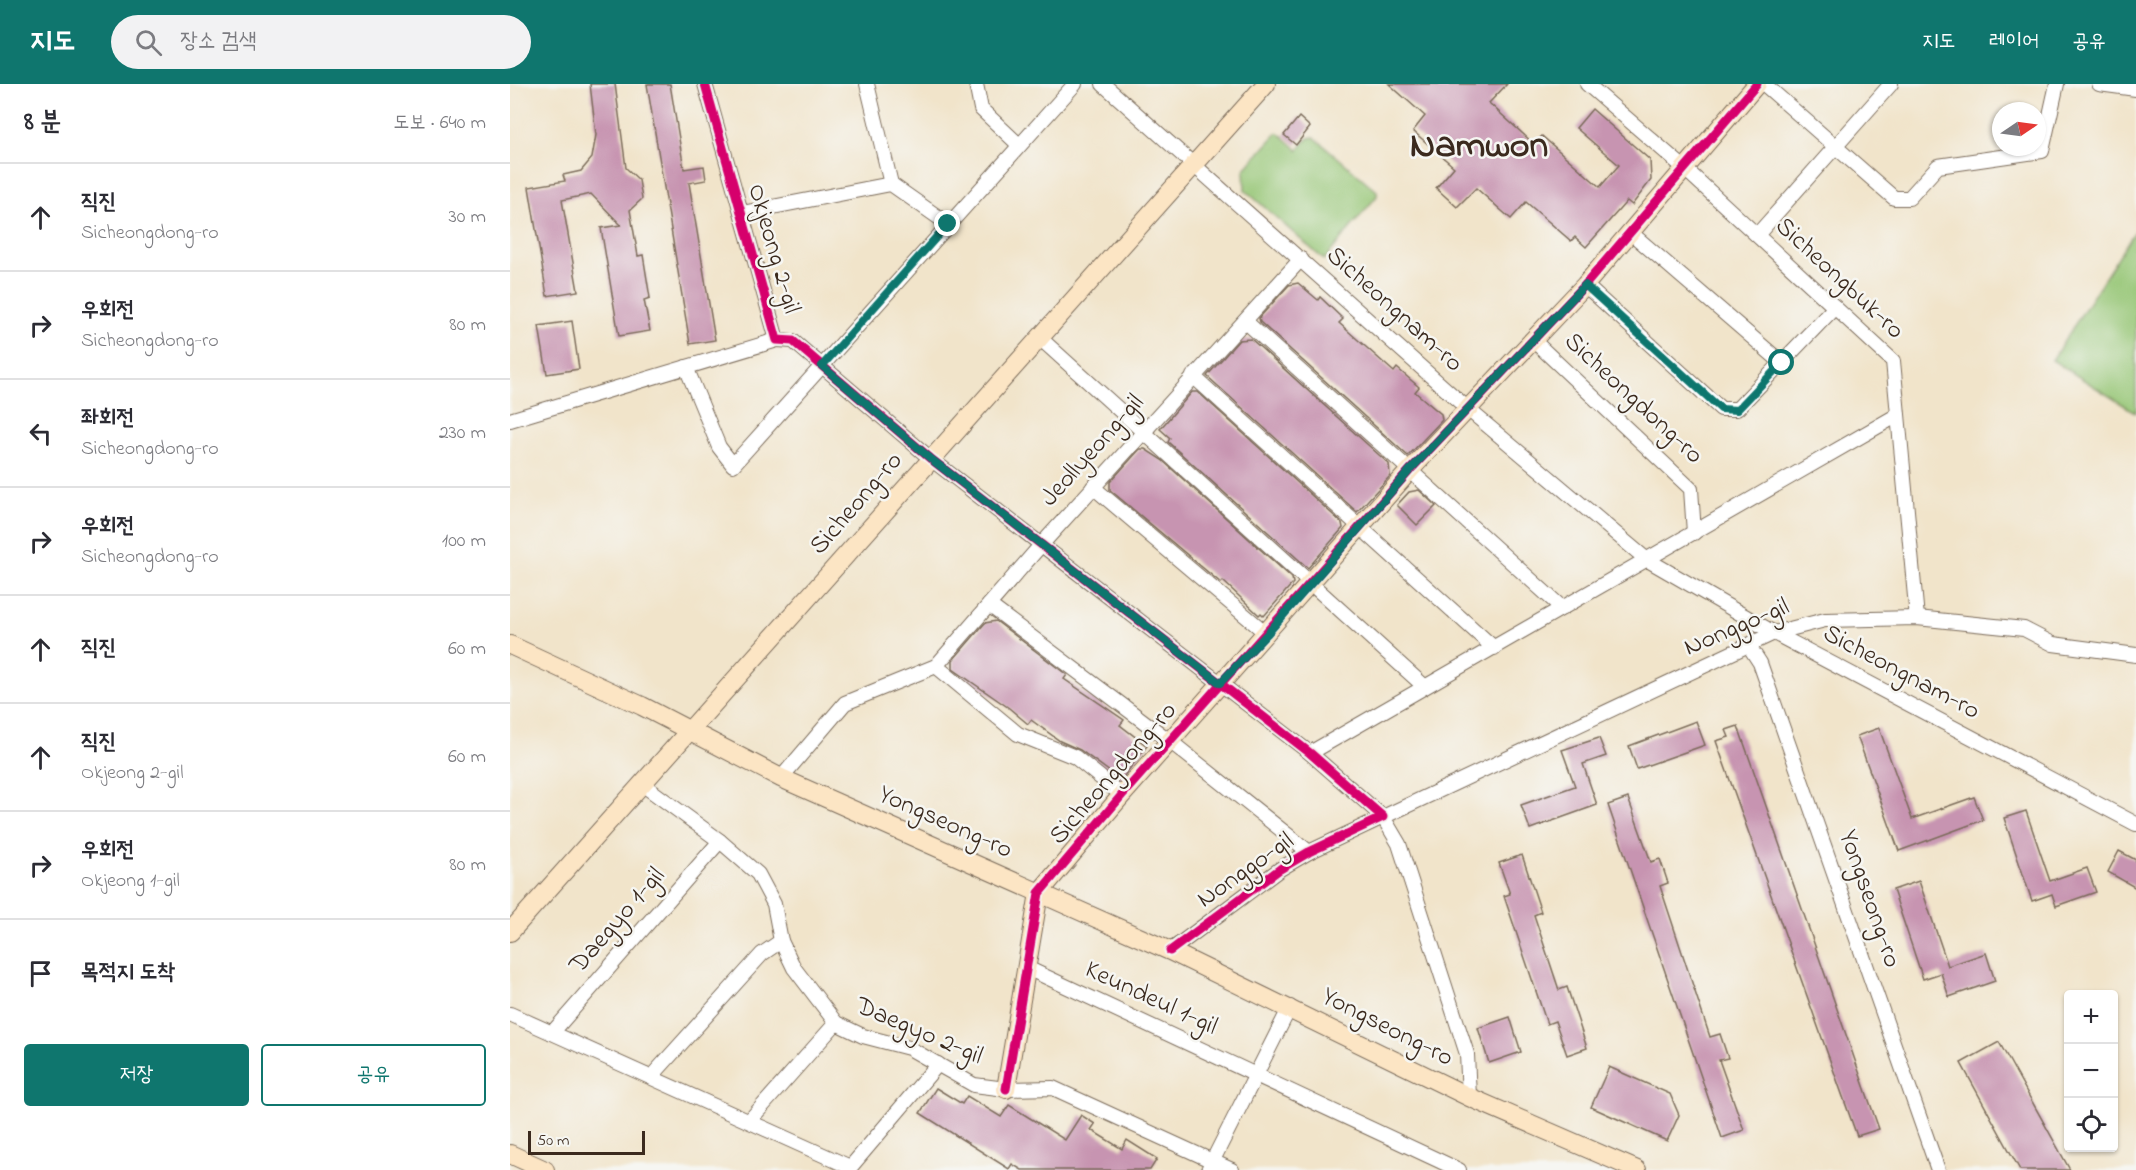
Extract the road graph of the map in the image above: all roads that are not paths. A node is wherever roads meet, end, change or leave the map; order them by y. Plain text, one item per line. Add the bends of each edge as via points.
1 (705, 84) edge
2 (867, 84) edge
3 (976, 84) edge
4 (1075, 84) edge
5 (1102, 84) edge
6 (1266, 84) edge
7 (1587, 84) edge
8 (1757, 84) edge
9 (1764, 84) edge
10 (1891, 84) edge
11 (2057, 84) edge
12 (2099, 84) edge
13 (2136, 89) edge
14 (1019, 145) junction
15 (1837, 145) junction
16 (1193, 166) junction
17 (1683, 167) junction
18 (891, 184) junction
19 (742, 213) junction
20 (948, 224) junction
21 (1630, 232) junction
22 (1757, 235) junction
23 (1301, 259) junction
24 (1585, 285) junction
25 (1835, 307) junction
26 (1245, 321) junction
27 (1041, 339) junction
28 (777, 340) junction
29 (1534, 341) junction
30 (1782, 363) junction
31 (822, 366) junction
32 (686, 367) junction
33 (1193, 376) junction
34 (1469, 410) junction
35 (1896, 416) junction
36 (510, 420) edge
37 (1143, 433) junction
38 (931, 459) junction
39 (1411, 469) junction
40 (1093, 487) junction
41 (1362, 526) junction
42 (1694, 533) junction
43 (1041, 545) junction
44 (1646, 559) junction
45 (1310, 585) junction
46 (988, 605) junction
47 (1562, 608) junction
48 (1917, 618) junction
49 (1774, 633) junction
50 (1267, 634) junction
51 (510, 645) edge
52 (1749, 646) junction
53 (1494, 648) junction
54 (2136, 656) edge
55 (936, 666) junction
56 (1220, 683) junction
57 (1424, 686) junction
58 (690, 730) junction
59 (1171, 742) junction
60 (1310, 753) junction
61 (781, 778) junction
62 (642, 784) junction
63 (1122, 795) junction
64 (1383, 818) junction
65 (2136, 824) edge
66 (720, 840) junction
67 (1309, 852) junction
68 (1039, 893) junction
69 (510, 932) edge
70 (781, 941) junction
71 (1170, 951) junction
72 (1025, 967) junction
73 (1290, 1007) junction
74 (510, 1014) edge
75 (836, 1023) junction
76 (552, 1033) junction
77 (939, 1064) junction
78 (1256, 1074) junction
79 (651, 1077) junction
80 (1006, 1089) junction
81 (1469, 1097) junction
82 (750, 1120) junction
83 (510, 1154) edge
84 (1210, 1166) edge
85 (849, 1168) edge
86 (1627, 1168) edge
87 (545, 1170) edge
88 (1232, 1170) edge
89 (1459, 1170) edge
90 (1938, 1170) edge

1 - 19 street, Okjeong 2-gil
2 - 18 street
3 - 14 street via 981,109
4 - 14 street
5 - 16 street, Sicheongnam-ro
6 - 16 street, Sicheong-ro
7 - 17 street, Sicheongbuk-ro
8 - 17 street, Sicheongdong-ro
9 - 15 street
10 - 15 street
11 - 15 street via 2042,152 1938,166 1909,198 1894,198
12 - 13 street
14 - 20 street
15 - 22 street
16 - 23 street, Sicheongnam-ro
16 - 27 street, Sicheong-ro
17 - 21 street, Sicheongdong-ro
17 - 22 street, Sicheongbuk-ro
18 - 19 street
18 - 20 street
19 - 28 street, Okjeong 2-gil
20 - 31 street
21 - 24 street, Sicheongdong-ro
21 - 30 street
22 - 25 street, Sicheongbuk-ro
23 - 26 street, Jeollyeong-gil
23 - 34 street, Sicheongnam-ro
24 - 29 street, Sicheongdong-ro
24 - 30 street, Sicheongdong-ro via 1721,409 1737,410
25 - 30 street, Sicheongdong-ro
25 - 35 street, Sicheongbuk-ro via 1893,361
26 - 33 street, Jeollyeong-gil
26 - 39 street
27 - 37 street
27 - 38 street, Sicheong-ro
28 - 31 street, Okjeong 2-gil via 793,341
28 - 32 street
29 - 34 street, Sicheongdong-ro
29 - 42 street, Sicheongdong-ro via 1691,489
31 - 32 street via 733,465 719,447
31 - 38 street, Okjeong 2-gil
32 - 36 street
33 - 37 street, Jeollyeong-gil
33 - 41 street
34 - 39 street, Sicheongdong-ro
34 - 44 street, Sicheongnam-ro
35 - 42 street
35 - 48 street, Sicheongbuk-ro
37 - 40 street, Jeollyeong-gil
37 - 45 street
38 - 43 street, Okjeong 2-gil
38 - 58 street, Sicheong-ro
39 - 41 street, Sicheongdong-ro
39 - 47 street
40 - 43 street, Jeollyeong-gil
40 - 50 street
41 - 45 street, Sicheongdong-ro
41 - 53 street
42 - 44 street
43 - 46 street, Jeollyeong-gil
43 - 56 street
44 - 47 street
44 - 49 street, Sicheongnam-ro
45 - 50 street, Sicheongdong-ro
45 - 57 street
46 - 55 street, Jeollyeong-gil
46 - 59 street, Sicheongdong-ro
47 - 53 street
48 - 49 street, Nonggo-gil via 1825,620
48 - 54 street, Nonggo-gil via 2024,629 2054,644
49 - 52 street, Nonggo-gil
49 - 65 street, Sicheongnam-ro
50 - 56 street, Sicheongdong-ro
51 - 58 street, Yongseong-ro
52 - 64 street, Nonggo-gil
52 - 90 street, Yongseong-ro via 1760,663
53 - 57 street
55 - 61 street, Jeollyeong-gil via 845,703
55 - 63 street, Sicheongdong-ro via 1018,734 1075,757
56 - 59 street, Sicheongdong-ro
56 - 60 street
57 - 60 street
58 - 61 street, Yongseong-ro
58 - 62 street, Sicheong-ro
59 - 63 street, Sicheongdong-ro
59 - 67 street, Sicheongdong-ro
60 - 64 street
61 - 68 street, Yongseong-ro
62 - 66 street, Daegyo 2-gil
62 - 69 street, Sicheong-ro
63 - 68 street, Sicheongdong-ro
64 - 67 street, Nonggo-gil
64 - 81 street via 1399,844 1467,1054
66 - 70 street, Daegyo 2-gil via 758,874 774,904
66 - 76 street, Daegyo 1-gil
67 - 71 street, Nonggo-gil
68 - 71 street, Yongseong-ro
68 - 72 street
70 - 75 street, Daegyo 2-gil via 794,968
70 - 79 street via 762,954
71 - 73 street, Yongseong-ro
72 - 78 street, Keundeul 1-gil
72 - 80 street
73 - 78 street
73 - 81 street, Yongseong-ro
74 - 76 street
75 - 77 street, Daegyo 2-gil via 863,1036 909,1048
75 - 82 street
76 - 79 street
77 - 80 street, Daegyo 2-gil via 974,1085
77 - 85 street
78 - 84 street
78 - 89 street, Keundeul 1-gil
79 - 82 street
80 - 84 street, Daegyo 2-gil via 1053,1088
81 - 86 street, Yongseong-ro
82 - 85 street
83 - 87 street
84 - 88 street

